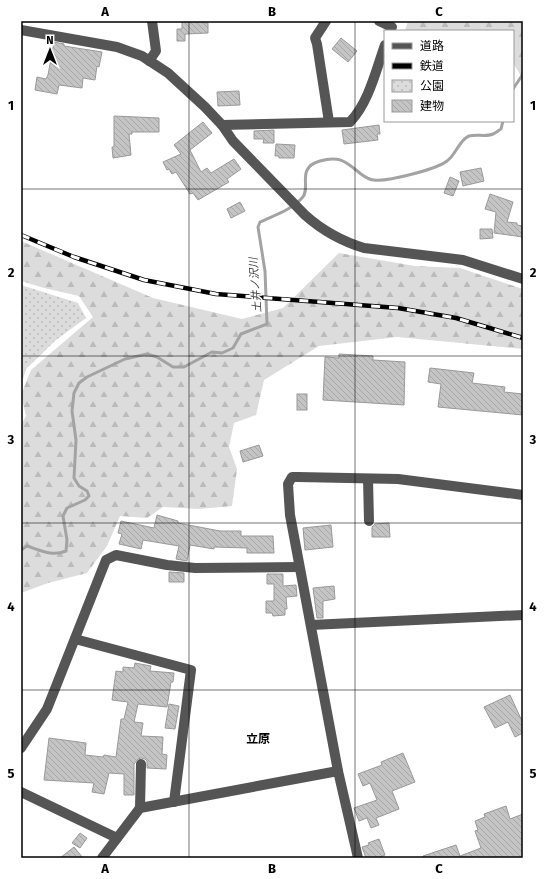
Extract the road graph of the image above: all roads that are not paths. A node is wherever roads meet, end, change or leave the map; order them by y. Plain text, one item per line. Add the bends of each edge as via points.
1 (152, 21) edge
2 (326, 21) edge
3 (379, 21) edge
4 (21, 30) edge
5 (390, 30) edge
6 (384, 48) edge
7 (150, 61) junction
8 (330, 122) junction
9 (222, 125) junction
10 (523, 279) edge
11 (368, 479) junction
12 (523, 495) edge
13 (369, 521) dead end
14 (299, 567) junction
15 (523, 614) edge
16 (311, 625) junction
17 (75, 639) junction
18 (21, 748) edge
19 (141, 764) dead end
20 (338, 771) junction
21 (21, 792) edge
22 (174, 802) junction
23 (140, 808) junction
24 (117, 838) junction
25 (102, 858) edge
26 (358, 858) edge

1 - 7 street via 156,51
2 - 8 street via 315,38
3 - 5 street via 392,27
4 - 7 street via 117,47
6 - 8 street via 367,95 356,116 350,122
7 - 9 street via 188,89
8 - 9 street
9 - 10 street via 233,141 305,215 335,237 364,248 463,260
11 - 12 street via 398,479
11 - 13 street
11 - 14 street via 292,477 288,484 290,515
14 - 16 street
14 - 17 street via 195,568 116,555 106,560
15 - 16 street
16 - 20 street
17 - 18 street via 47,709
17 - 22 street via 191,670
19 - 23 street
20 - 22 street
20 - 26 street
21 - 24 street
22 - 23 street
23 - 24 street
24 - 25 street

